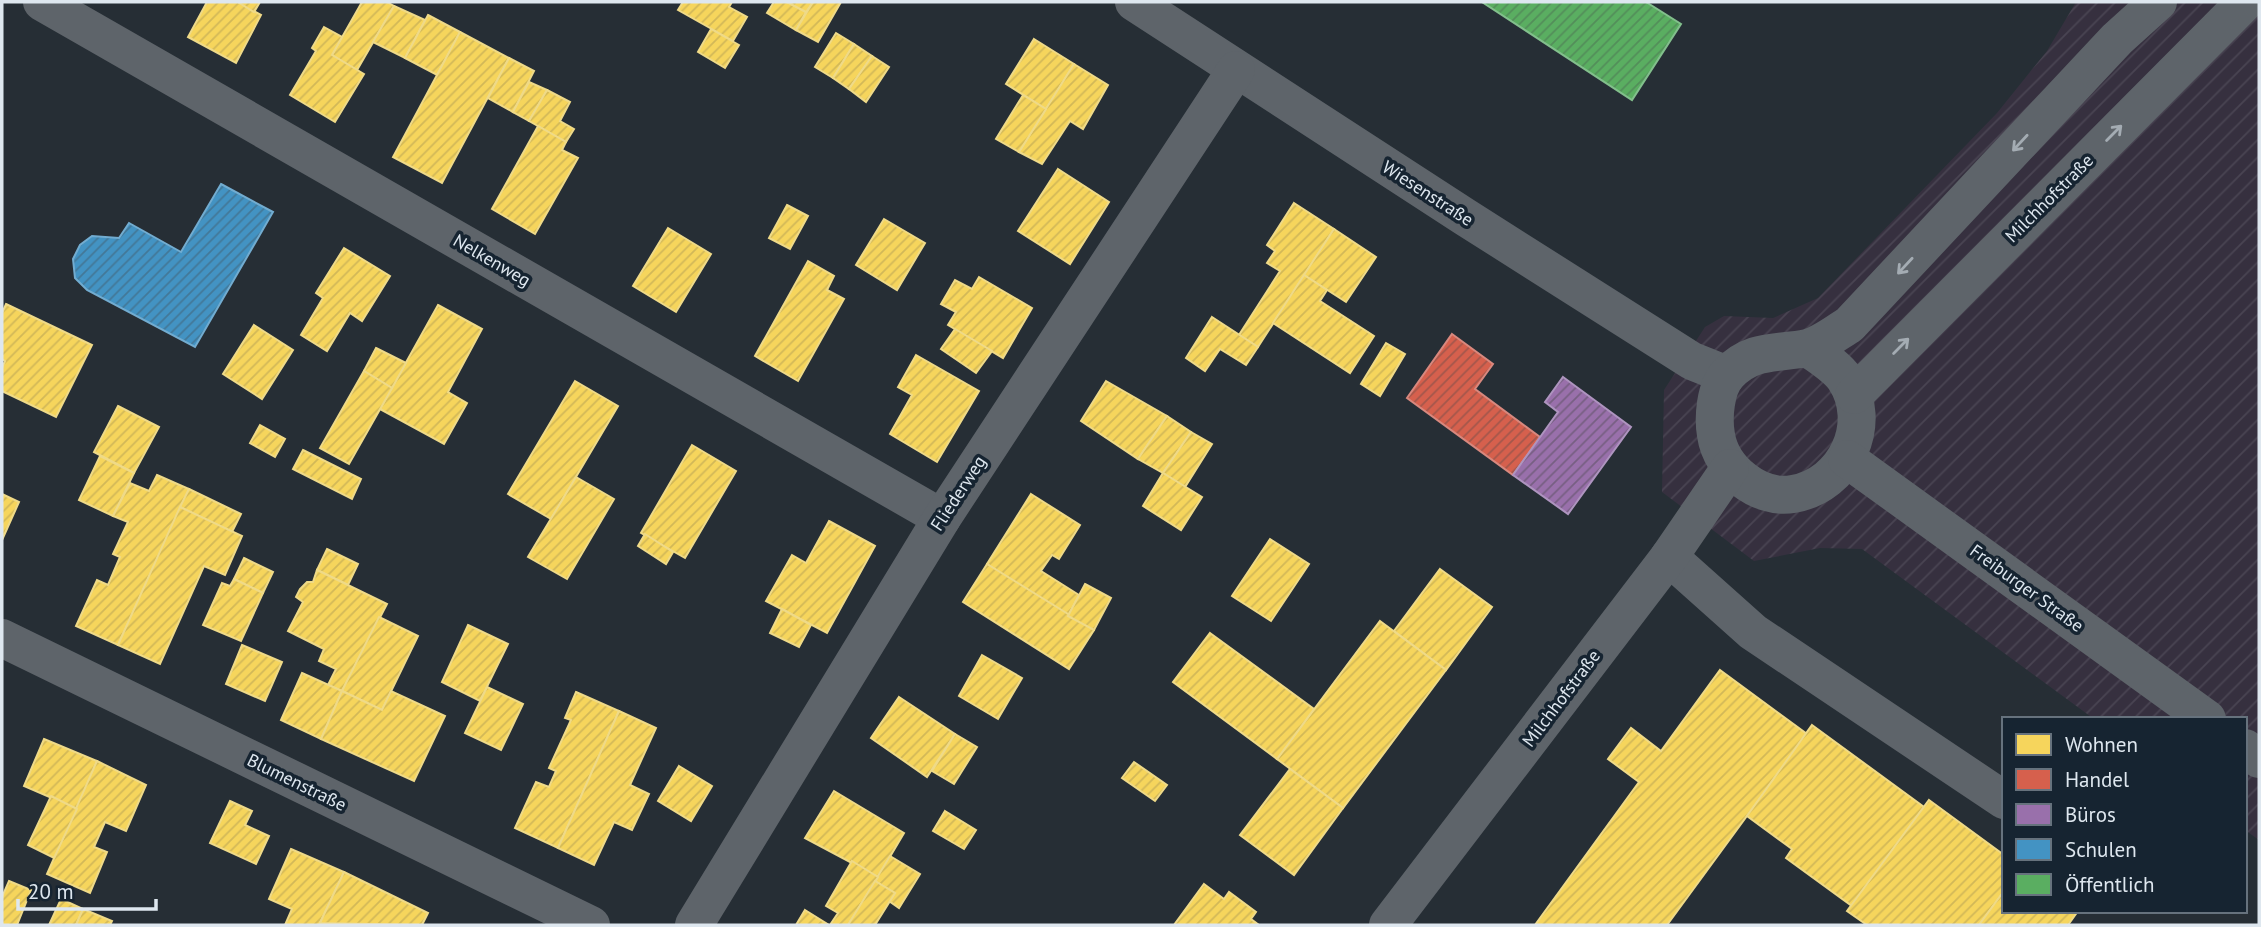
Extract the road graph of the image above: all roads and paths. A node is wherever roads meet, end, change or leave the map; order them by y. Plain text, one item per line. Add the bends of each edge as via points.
1 (42, 2) edge
2 (1134, 2) edge
3 (2122, 2) edge
4 (2158, 2) edge
5 (2245, 2) edge
6 (2117, 39) junction
7 (1236, 69) junction
8 (1808, 348) junction
9 (1727, 375) junction
10 (1854, 395) junction
11 (1847, 459) junction
12 (1730, 468) junction
13 (942, 518) junction
14 (1669, 557) junction
15 (2, 638) edge
16 (2204, 717) edge
17 (2002, 799) edge
18 (591, 925) edge
19 (694, 925) edge
20 (1388, 925) edge

1 - 13 street, Nelkenweg
2 - 7 street, Wiesenstraße
3 - 6 street
4 - 6 street
10 -> 5 street, Milchhofstraße
6 -> 8 street via 1849,325
7 - 9 street, Wiesenstraße via 1692,361
7 - 13 street, Fliederweg
8 - 9 street via 1752,357
8 - 10 street via 1844,376
9 - 12 street via 1714,421 1718,447
10 - 11 street via 1859,425
11 - 12 street via 1821,483 1793,494 1746,483
11 - 16 street, Freiburger Straße
12 - 14 street, Milchhofstraße
13 - 19 street, Fliederweg
14 - 17 street via 1753,632
14 - 20 street, Milchhofstraße
15 - 18 street, Blumenstraße

